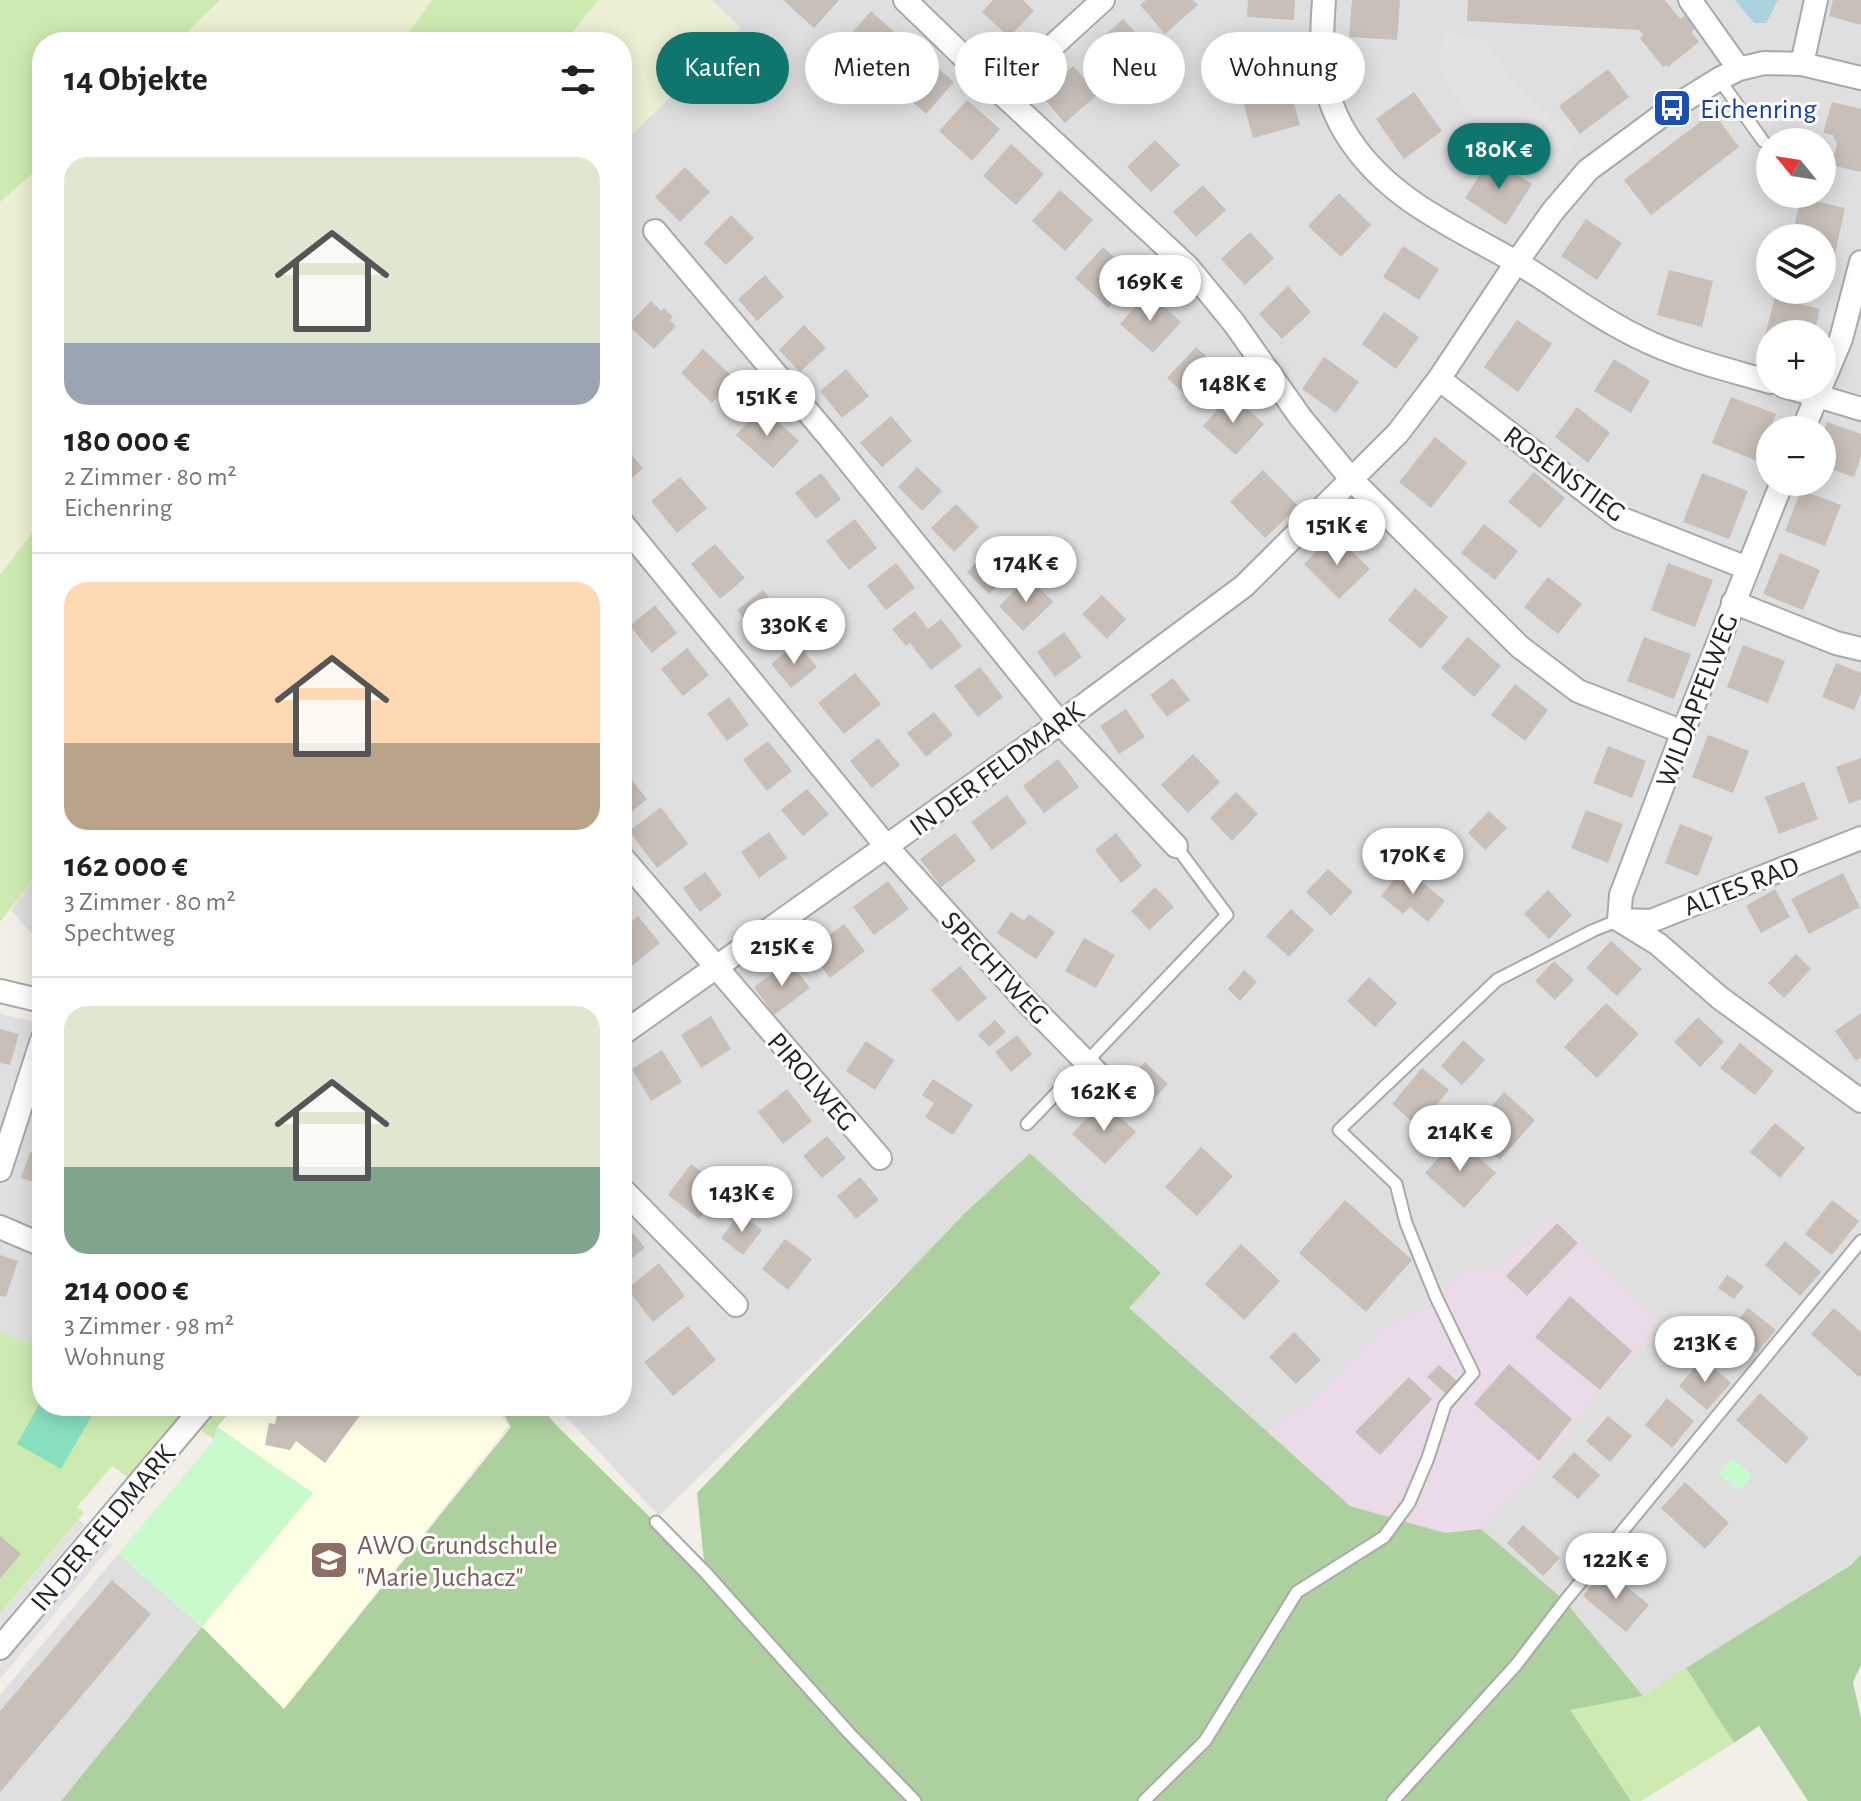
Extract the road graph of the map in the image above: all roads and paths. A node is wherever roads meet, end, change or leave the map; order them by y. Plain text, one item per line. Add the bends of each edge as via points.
1 (905, 0) edge
2 (1103, 0) edge
3 (1324, 0) edge
4 (1690, 0) edge
5 (1816, 0) edge
6 (1067, 33) edge
7 (955, 48) edge
8 (1802, 64) junction
9 (1729, 74) junction
10 (1861, 78) edge
11 (1013, 104) edge
12 (1756, 128) edge
13 (655, 231) dead end
14 (1861, 262) edge
15 (1516, 263) junction
16 (1836, 351) edge
17 (1756, 378) edge
18 (1439, 379) junction
19 (1836, 397) edge
20 (1861, 409) edge
21 (1352, 480) junction
22 (1776, 496) edge
23 (632, 535) edge
24 (1747, 568) junction
25 (1733, 602) junction
26 (1861, 649) edge
27 (1060, 723) junction
28 (1683, 732) junction
29 (1861, 838) edge
30 (1176, 846) joint
31 (887, 847) junction
32 (632, 869) edge
33 (1619, 920) junction
34 (715, 966) junction
35 (0, 991) edge
36 (32, 999) edge
37 (632, 1027) edge
38 (1086, 1062) junction
39 (32, 1071) edge
40 (1109, 1085) dead end
41 (1861, 1101) edge
42 (1027, 1124) dead end
43 (880, 1158) dead end
44 (0, 1170) edge
45 (632, 1199) edge
46 (0, 1227) edge
47 (32, 1241) edge
48 (1861, 1241) edge
49 (736, 1305) dead end
50 (196, 1416) edge
51 (656, 1522) dead end
52 (0, 1648) edge
53 (915, 1801) edge
54 (1144, 1801) edge
55 (1393, 1801) edge

1 - 7 street
2 - 6 street
3 - 15 street via 1325,85 1349,138 1373,171 1425,212
4 - 9 street
5 - 8 street
8 - 9 street via 1764,63
8 - 10 street
9 - 12 lane
9 - 15 street, IN DER FELDMARK via 1588,170
11 - 21 street via 1188,267
13 - 27 street
14 - 16 street
15 - 17 street via 1640,339
15 - 18 street, IN DER FELDMARK
18 - 21 street, IN DER FELDMARK via 1398,433
18 - 24 street, ROSENSTIEG via 1620,518
19 - 20 street
21 - 27 street, IN DER FELDMARK via 1244,586
21 - 28 street via 1520,647 1578,691
22 - 24 street, WILDAPFELWEG
23 - 31 street, SPECHTWEG
24 - 25 street, WILDAPFELWEG
25 - 26 street
25 - 28 street, WILDAPFELWEG
27 - 30 street
27 - 31 street, IN DER FELDMARK
28 - 33 street, WILDAPFELWEG via 1621,895
29 - 33 street, ALTES RAD via 1651,921
30 - 38 lane via 1227,915
31 - 34 street, IN DER FELDMARK
31 - 38 street, SPECHTWEG
32 - 34 street, PIROLWEG
33 - 41 street via 1658,944 1720,998
33 - 54 lane via 1497,980 1339,1130 1396,1184 1436,1297 1473,1373 1445,1405 1409,1503 1384,1537 1297,1592 1205,1741
34 - 37 street, IN DER FELDMARK
34 - 43 street, PIROLWEG
35 - 36 street
38 - 40 street, SPECHTWEG
38 - 42 lane
39 - 44 street
45 - 49 street
46 - 47 street
48 - 55 lane via 1516,1665
50 - 52 street, IN DER FELDMARK
51 - 53 lane

